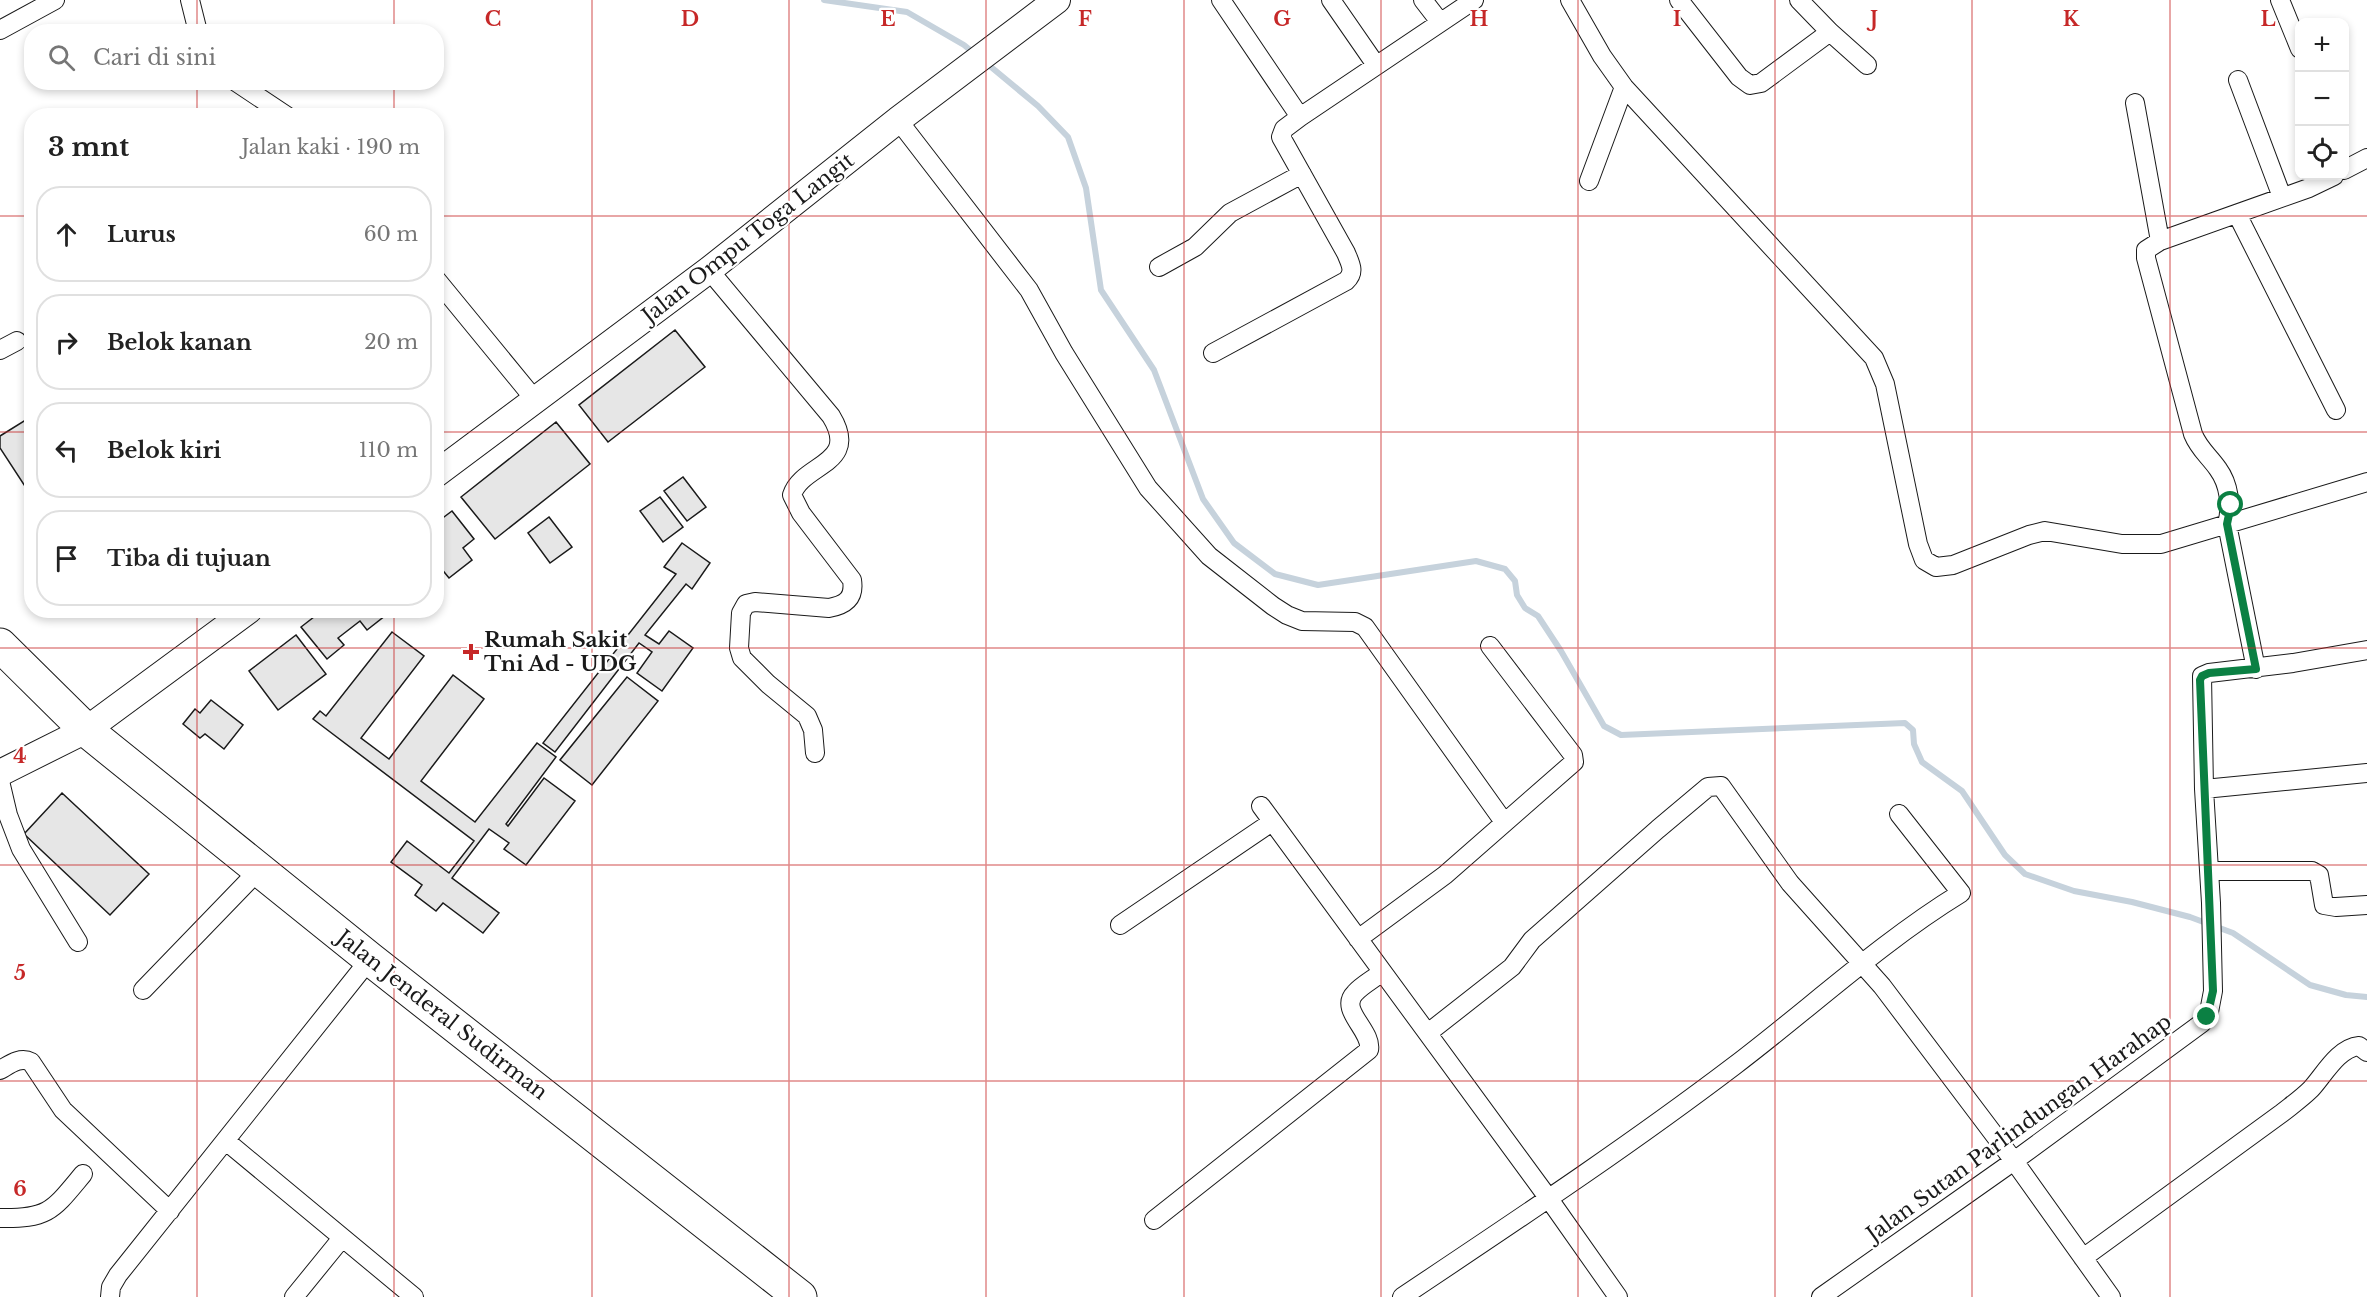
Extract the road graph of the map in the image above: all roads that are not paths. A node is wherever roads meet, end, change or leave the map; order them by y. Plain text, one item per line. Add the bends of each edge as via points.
1 (55, 0) edge
2 (190, 0) edge
3 (1058, 0) edge
4 (1221, 0) edge
5 (1331, 0) edge
6 (1423, 0) edge
7 (1474, 0) edge
8 (1570, 0) edge
9 (1679, 0) edge
10 (1799, 0) edge
11 (2280, 0) edge
12 (1440, 22) junction
13 (196, 24) edge
14 (0, 30) edge
15 (1830, 32) junction
16 (2295, 37) edge
17 (1376, 64) junction
18 (1867, 65) dead end
19 (2238, 80) dead end
20 (1624, 87) junction
21 (248, 90) edge
22 (2135, 103) dead end
23 (275, 108) edge
24 (1300, 117) junction
25 (898, 120) junction
26 (2367, 158) edge
27 (2349, 166) edge
28 (1302, 174) junction
29 (2319, 180) edge
30 (1589, 182) dead end
31 (2282, 197) junction
32 (2237, 214) junction
33 (2160, 241) junction
34 (1159, 267) dead end
35 (709, 270) junction
36 (444, 289) edge
37 (17, 341) dead end
38 (0, 350) edge
39 (1212, 353) dead end
40 (536, 401) junction
41 (2336, 410) dead end
42 (444, 468) edge
43 (2367, 482) edge
44 (2227, 524) junction
45 (238, 618) edge
46 (0, 645) edge
47 (1490, 646) dead end
48 (2367, 650) edge
49 (2256, 669) junction
50 (86, 730) junction
51 (815, 753) dead end
52 (0, 773) edge
53 (2367, 773) edge
54 (0, 781) edge
55 (2204, 789) junction
56 (1261, 806) dead end
57 (1899, 814) dead end
58 (1272, 822) junction
59 (1504, 822) junction
60 (259, 870) junction
61 (2209, 871) junction
62 (2367, 905) edge
63 (1120, 925) dead end
64 (1358, 939) junction
65 (78, 942) dead end
66 (370, 959) junction
67 (1863, 963) junction
68 (1382, 972) junction
69 (143, 990) dead end
70 (1428, 1032) junction
71 (2367, 1052) edge
72 (0, 1070) edge
73 (226, 1141) junction
74 (2014, 1161) junction
75 (83, 1174) dead end
76 (1549, 1199) junction
77 (170, 1211) junction
78 (0, 1218) edge
79 (1154, 1220) dead end
80 (342, 1238) junction
81 (2083, 1258) junction
82 (110, 1297) edge
83 (294, 1297) edge
84 (414, 1297) edge
85 (800, 1297) edge
86 (1402, 1297) edge
87 (1618, 1297) edge
88 (1821, 1297) edge
89 (2111, 1297) edge

1 - 14 street
2 - 13 street
3 - 25 main road, Jalan Ompu Toga Langit
4 - 24 street
5 - 17 street
6 - 12 street
7 - 12 street
8 - 20 street
9 - 15 street via 1739,77 1750,85 1761,83
10 - 15 street
11 - 16 street
12 - 17 street
15 - 18 street
17 - 24 street
19 - 31 street
20 - 30 street
20 - 44 street via 1874,358 1885,384 1917,544 1930,565 1953,565 2046,531 2151,545
21 - 23 street
22 - 33 street
24 - 28 street via 1281,136
25 - 35 main road, Jalan Ompu Toga Langit
25 - 59 street via 1029,290 1148,488 1209,556 1287,615 1302,621 1355,622 1365,627
26 - 27 street
28 - 34 street via 1230,213 1195,247
28 - 39 street via 1346,254 1352,269 1350,278
29 - 31 street
31 - 32 street
32 - 33 street
32 - 41 street
33 - 44 street via 2146,250 2146,258 2197,443 2221,474 2228,493 2231,509
35 - 40 main road, Jalan Ompu Toga Langit
35 - 51 street via 831,416 839,433 835,453 797,485 792,495 801,513 852,580 853,594 829,608 755,602 746,604 741,613 742,658 807,716
36 - 40 street
37 - 38 street
40 - 42 main road, Jalan Ompu Toga Langit
43 - 44 street
44 - 49 street
45 - 50 main road
46 - 50 highway, Jalan Jenderal Sudirman
47 - 59 street via 1575,759 1571,767
48 - 49 street, Jalan Sutan Parlindungan Harahap
49 - 55 street, Jalan Sutan Parlindungan Harahap via 2202,676
50 - 52 main road
50 - 60 highway, Jalan Jenderal Sudirman
53 - 55 street
54 - 65 street via 21,849
55 - 61 street, Jalan Sutan Parlindungan Harahap
56 - 58 street
57 - 67 street via 1961,893
58 - 63 street
58 - 64 street
59 - 64 street via 1444,875
60 - 66 highway, Jalan Jenderal Sudirman
60 - 69 street
61 - 62 street via 2312,871 2319,875 2324,905
61 - 74 street, Jalan Sutan Parlindungan Harahap via 2213,991 2209,1012 2202,1023
64 - 68 street
66 - 73 street
66 - 85 highway, Jalan Jenderal Sudirman
67 - 70 street via 1790,883 1724,789 1713,785 1537,935 1512,967
67 - 74 street
67 - 76 street via 1734,1066
68 - 70 street
68 - 79 street via 1354,993 1350,1004 1369,1039 1369,1050
70 - 76 street
71 - 81 street via 2359,1046 2350,1048 2282,1113
72 - 77 street via 20,1060 31,1062 63,1110
73 - 77 street
73 - 80 street
74 - 81 street
74 - 88 street, Jalan Sutan Parlindungan Harahap
75 - 78 street via 47,1212 28,1218
76 - 86 street
76 - 87 street
77 - 82 street via 118,1275
80 - 83 street
80 - 84 street
81 - 89 street

